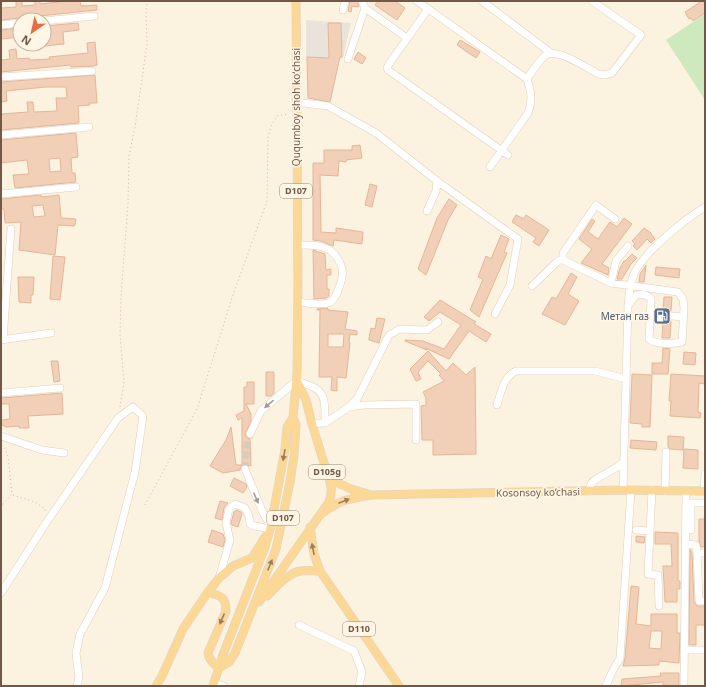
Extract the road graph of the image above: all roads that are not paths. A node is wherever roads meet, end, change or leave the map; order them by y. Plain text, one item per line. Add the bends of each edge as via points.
1 (296, 1) edge
2 (345, 1) edge
3 (417, 1) edge
4 (482, 1) edge
5 (592, 1) edge
6 (363, 4) edge
7 (428, 9) junction
8 (343, 10) dead end
9 (94, 16) dead end
10 (52, 20) edge
11 (12, 24) edge
12 (1, 25) edge
13 (408, 38) junction
14 (551, 53) junction
15 (348, 58) dead end
16 (92, 71) dead end
17 (1, 77) edge
18 (527, 79) junction
19 (296, 102) junction
20 (89, 127) dead end
21 (1, 134) edge
22 (501, 151) junction
23 (508, 156) dead end
24 (490, 167) dead end
25 (437, 181) junction
26 (76, 187) dead end
27 (1, 194) edge
28 (705, 207) edge
29 (427, 211) dead end
30 (615, 219) dead end
31 (11, 230) dead end
32 (297, 245) junction
33 (628, 246) dead end
34 (563, 260) junction
35 (611, 283) junction
36 (532, 286) dead end
37 (630, 286) junction
38 (297, 302) junction
39 (628, 306) junction
40 (495, 314) dead end
41 (650, 314) junction
42 (683, 317) junction
43 (438, 322) dead end
44 (51, 334) dead end
45 (2, 339) edge
46 (626, 379) junction
47 (296, 380) junction
48 (60, 388) dead end
49 (1, 393) edge
50 (497, 405) dead end
51 (349, 407) junction
52 (293, 420) junction
53 (325, 423) junction
54 (312, 424) junction
55 (250, 434) tunnel mouth
56 (2, 437) edge
57 (416, 440) dead end
58 (666, 452) dead end
59 (64, 453) dead end
60 (624, 461) junction
61 (245, 469) tunnel mouth
62 (328, 474) junction
63 (705, 474) edge
64 (627, 490) junction
65 (652, 490) junction
66 (665, 490) junction
67 (686, 490) junction
68 (590, 491) junction
69 (705, 491) edge
70 (371, 495) junction
71 (688, 503) junction
72 (705, 503) edge
73 (320, 515) junction
74 (310, 527) junction
75 (270, 528) junction
76 (636, 530) dead end
77 (691, 530) dead end
78 (650, 531) junction
79 (685, 545) junction
80 (701, 553) edge
81 (320, 571) junction
82 (219, 578) junction
83 (208, 592) junction
84 (1, 593) edge
85 (705, 601) edge
86 (659, 606) dead end
87 (250, 614) junction
88 (299, 625) dead end
89 (684, 650) junction
90 (705, 650) edge
91 (219, 668) junction
92 (214, 684) edge
93 (77, 686) edge
94 (156, 686) edge
95 (224, 686) edge
96 (359, 686) edge
97 (399, 686) edge
98 (606, 686) edge
99 (684, 686) edge

1 - 19 main road, Ququmboy shoh koʻchasi / D107
2 - 8 street
3 - 7 street
4 - 14 street
5 - 14 street via 641,35 612,73 598,74 560,54
6 - 13 street
6 - 15 street
7 - 13 street
7 - 18 street
9 - 10 street
11 - 12 street
13 - 22 street via 389,64 388,70
14 - 18 street via 545,55
16 - 17 street
18 - 22 street via 531,104 528,113
19 - 25 street via 328,106 376,133
19 - 32 main road, Ququmboy shoh koʻchasi / D107
20 - 21 street
22 - 23 street
22 - 24 street
25 - 29 street via 436,191
25 - 40 street via 518,239 510,285
26 - 27 street
28 - 37 street via 643,259 635,271
30 - 34 street via 596,205 563,254
31 - 45 street
32 - 38 main road, Ququmboy shoh koʻchasi / D107
32 - 38 street via 316,245 332,252 338,258 342,275 335,298 329,303
33 - 35 street via 616,261
34 - 35 street
34 - 36 street via 557,262
35 - 37 street
37 - 39 street
37 - 42 street via 678,292 683,299
38 - 47 main road, Ququmboy shoh koʻchasi / D107
39 - 41 street via 636,295 647,296 651,299
39 - 46 street
41 - 42 street
41 - 42 street via 649,339 654,342 676,344 682,342
43 - 51 street via 427,330 400,330 389,335 361,393
44 - 45 street
46 - 50 street via 595,371 516,371 507,378
46 - 60 street
47 - 52 main road, D107
47 - 53 street via 311,385 322,394 325,403
47 - 54 main road, D105g via 306,400
47 -> 55 street via 261,411
48 - 49 street
51 - 53 street
51 - 57 street via 416,404
52 - 54 main road
52 -> 75 main road, D107 via 287,427 286,449
87 -> 52 main road, D107 via 276,549 290,482
53 - 54 street
54 - 62 main road, D105g
56 - 59 street via 42,450
58 - 66 street
60 - 64 street
60 - 68 street via 616,469 595,480
61 -> 75 street
62 - 70 main road, D105g via 338,483
62 - 73 main road via 332,494
63 - 69 street
64 - 65 main road, Kosonsoy ko’chasi / D105g
64 - 68 main road, Kosonsoy ko’chasi / D105g
64 - 98 street via 620,658
65 - 66 main road, Kosonsoy ko’chasi / D105g
65 - 78 street
66 - 67 main road, Kosonsoy ko’chasi / D105g
67 - 69 main road, Kosonsoy ko’chasi / D105g
67 - 71 street
68 - 70 main road, Kosonsoy ko’chasi / D105g
73 -> 70 main road, D105g via 334,504 349,498
71 - 72 street
71 - 77 street
71 - 79 street
73 - 74 main road
81 -> 74 main road, D110 via 314,554
74 - 87 main road
75 - 82 main road via 252,558 233,566
75 - 82 street via 250,524 245,508 235,504 229,509 226,523 230,540
75 - 91 main road, D107 via 265,548
76 - 78 street
78 - 86 street via 648,574 658,575
79 - 80 street via 696,545
79 - 89 street
80 - 85 street via 699,601
81 - 87 main road via 300,571 291,575
81 - 97 main road, D110
82 - 83 main road
83 -> 91 main road via 222,598 226,604 226,611 208,653 212,663
83 - 94 main road via 183,629
84 - 93 street via 118,418 134,407 143,416 135,472 105,588 80,634 76,653 79,677
87 - 91 main road, D107 via 235,653 229,662
88 - 96 street via 354,652 362,672
89 - 90 street
89 - 99 street
91 - 92 main road, D107
92 - 95 street

